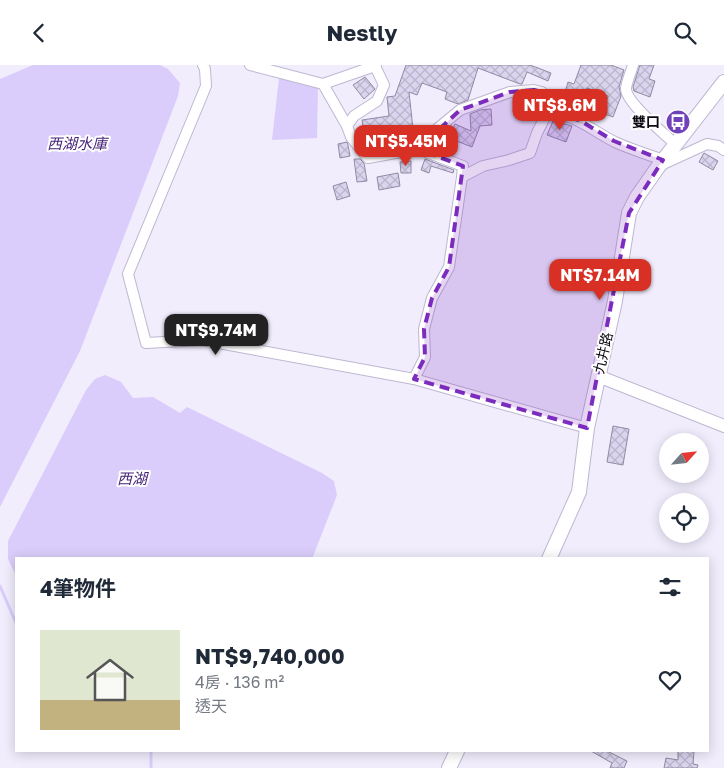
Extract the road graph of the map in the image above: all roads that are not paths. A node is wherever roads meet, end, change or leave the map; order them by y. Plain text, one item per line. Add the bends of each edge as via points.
1 (250, 65) edge
2 (376, 65) edge
3 (633, 65) edge
4 (206, 66) edge
5 (724, 82) edge
6 (323, 84) junction
7 (556, 113) junction
8 (347, 126) junction
9 (675, 144) junction
10 (418, 149) junction
11 (724, 150) edge
12 (660, 164) junction
13 (462, 177) junction
14 (598, 376) junction
15 (414, 379) junction
16 (724, 426) edge
17 (587, 428) junction
18 (551, 557) edge
19 (456, 752) edge
20 (448, 768) edge

1 - 6 street
2 - 6 street
2 - 8 street via 384,85 377,101 354,116
3 - 9 street via 627,94
4 - 15 street via 206,86 128,274 146,343 202,340
5 - 9 main road, 九井路
6 - 8 street
7 - 10 street via 542,92 510,92 460,110
7 - 12 street via 579,120
7 - 13 street via 546,113 530,153 483,166
8 - 10 street via 350,137 368,157
9 - 12 main road, 九井路
10 - 13 street via 463,166
11 - 12 street via 707,144
12 - 14 main road, 九井路 via 630,213
13 - 15 street via 449,267 432,297 424,329 425,357
14 - 16 street
14 - 17 main road, 九井路
15 - 17 street
17 - 18 main road, 九井路 via 579,491
19 - 20 main road

